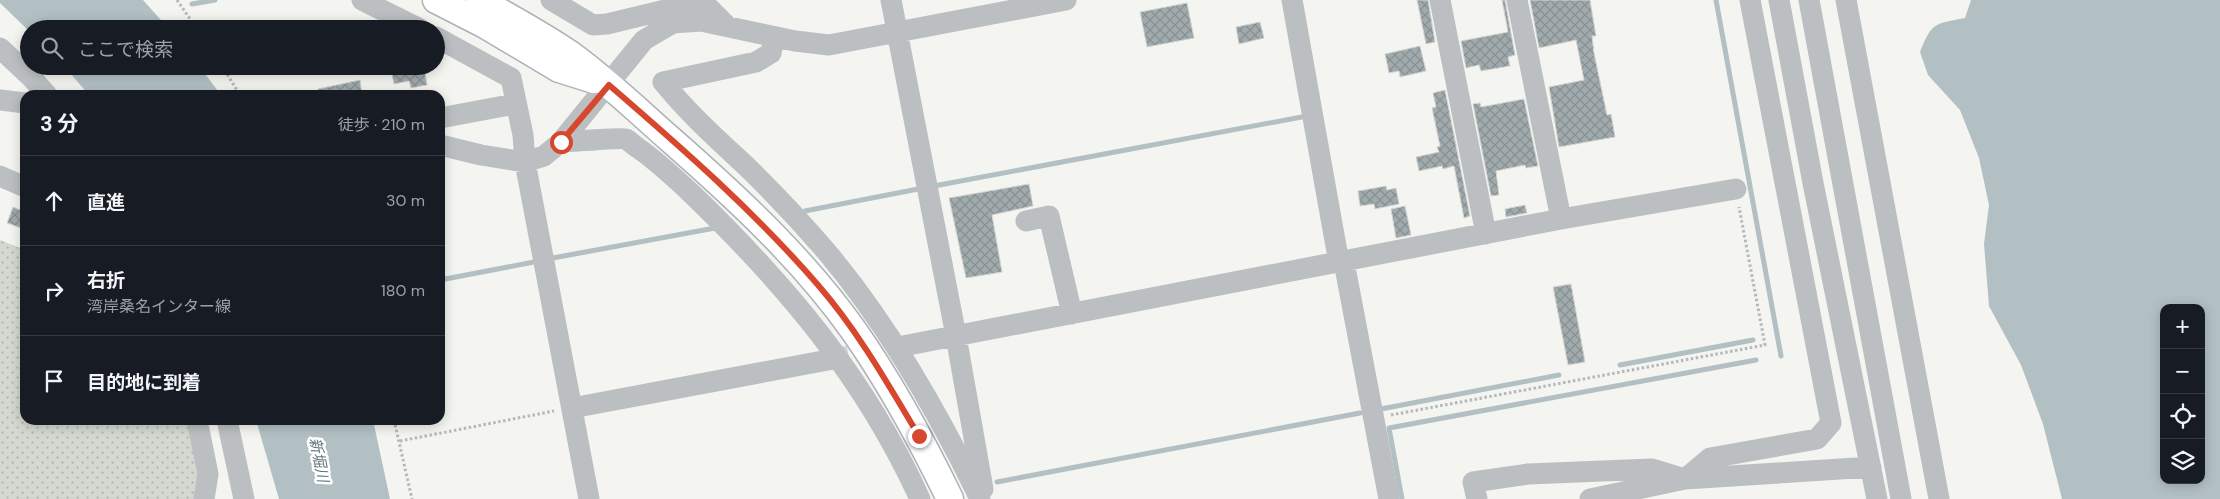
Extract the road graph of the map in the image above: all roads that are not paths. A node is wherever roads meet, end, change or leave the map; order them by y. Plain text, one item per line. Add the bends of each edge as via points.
1 (362, 0) edge
2 (436, 0) edge
3 (479, 0) edge
4 (551, 0) edge
5 (891, 0) edge
6 (1066, 0) edge
7 (1292, 0) edge
8 (1440, 0) edge
9 (1517, 0) edge
10 (1750, 0) edge
11 (1779, 0) edge
12 (1809, 0) edge
13 (1846, 0) edge
14 (402, 20) edge
15 (725, 24) junction
16 (898, 32) junction
17 (774, 37) junction
18 (445, 42) edge
19 (0, 48) edge
20 (20, 67) edge
21 (29, 75) edge
22 (609, 85) junction
23 (43, 90) edge
24 (0, 100) edge
25 (20, 103) edge
26 (515, 104) junction
27 (445, 117) edge
28 (561, 142) junction
29 (445, 146) edge
30 (525, 162) junction
31 (0, 176) edge
32 (20, 186) edge
33 (1736, 190) road end
34 (1561, 219) junction
35 (1026, 221) dead end
36 (1486, 234) junction
37 (1341, 262) junction
38 (1072, 314) junction
39 (956, 336) junction
40 (903, 346) tunnel mouth
41 (828, 360) tunnel mouth
42 (572, 408) junction
43 (199, 425) edge
44 (228, 425) edge
45 (1871, 467) junction
46 (1685, 479) junction
47 (204, 499) edge
48 (244, 499) edge
49 (589, 499) edge
50 (920, 499) edge
51 (950, 499) edge
52 (980, 499) edge
53 (985, 499) edge
54 (1389, 499) edge
55 (1477, 499) edge
56 (1590, 499) edge
57 (1877, 499) edge
58 (1901, 499) edge
59 (1939, 499) edge

1 - 14 street
2 - 22 main road via 558,69
3 - 22 main road via 569,54
4 - 15 street via 593,25 690,4 707,6
5 - 16 street
6 - 16 street
7 - 37 street
8 - 36 street
9 - 34 street
10 - 46 street via 1831,423 1817,439 1710,458
11 - 45 street
12 - 58 street
13 - 59 street
15 - 17 street
15 - 22 street via 701,20 672,23 644,40
16 - 17 street via 829,45
16 - 39 street
17 - 52 street via 771,53 756,62 663,82 685,109 747,167 826,251 888,336 933,408
18 - 26 street via 511,78
19 - 20 street
21 - 23 street
22 - 28 street
22 - 51 main road via 719,182 818,285 879,370 919,436
24 - 25 street
26 - 27 street
26 - 30 street via 523,135
28 - 30 street via 544,156
28 - 50 street via 625,139 658,162 731,231 831,346 873,410
29 - 30 street
30 - 42 street
31 - 32 street
33 - 34 street
34 - 36 street
35 - 38 street via 1049,216
36 - 37 street
37 - 38 street
37 - 54 street
38 - 39 street
39 - 40 street
39 - 53 street
41 - 42 street
42 - 49 street
43 - 47 street via 208,474
44 - 48 street
45 - 46 street
45 - 57 street
46 - 55 street via 1652,469 1528,474 1474,482
46 - 56 street

